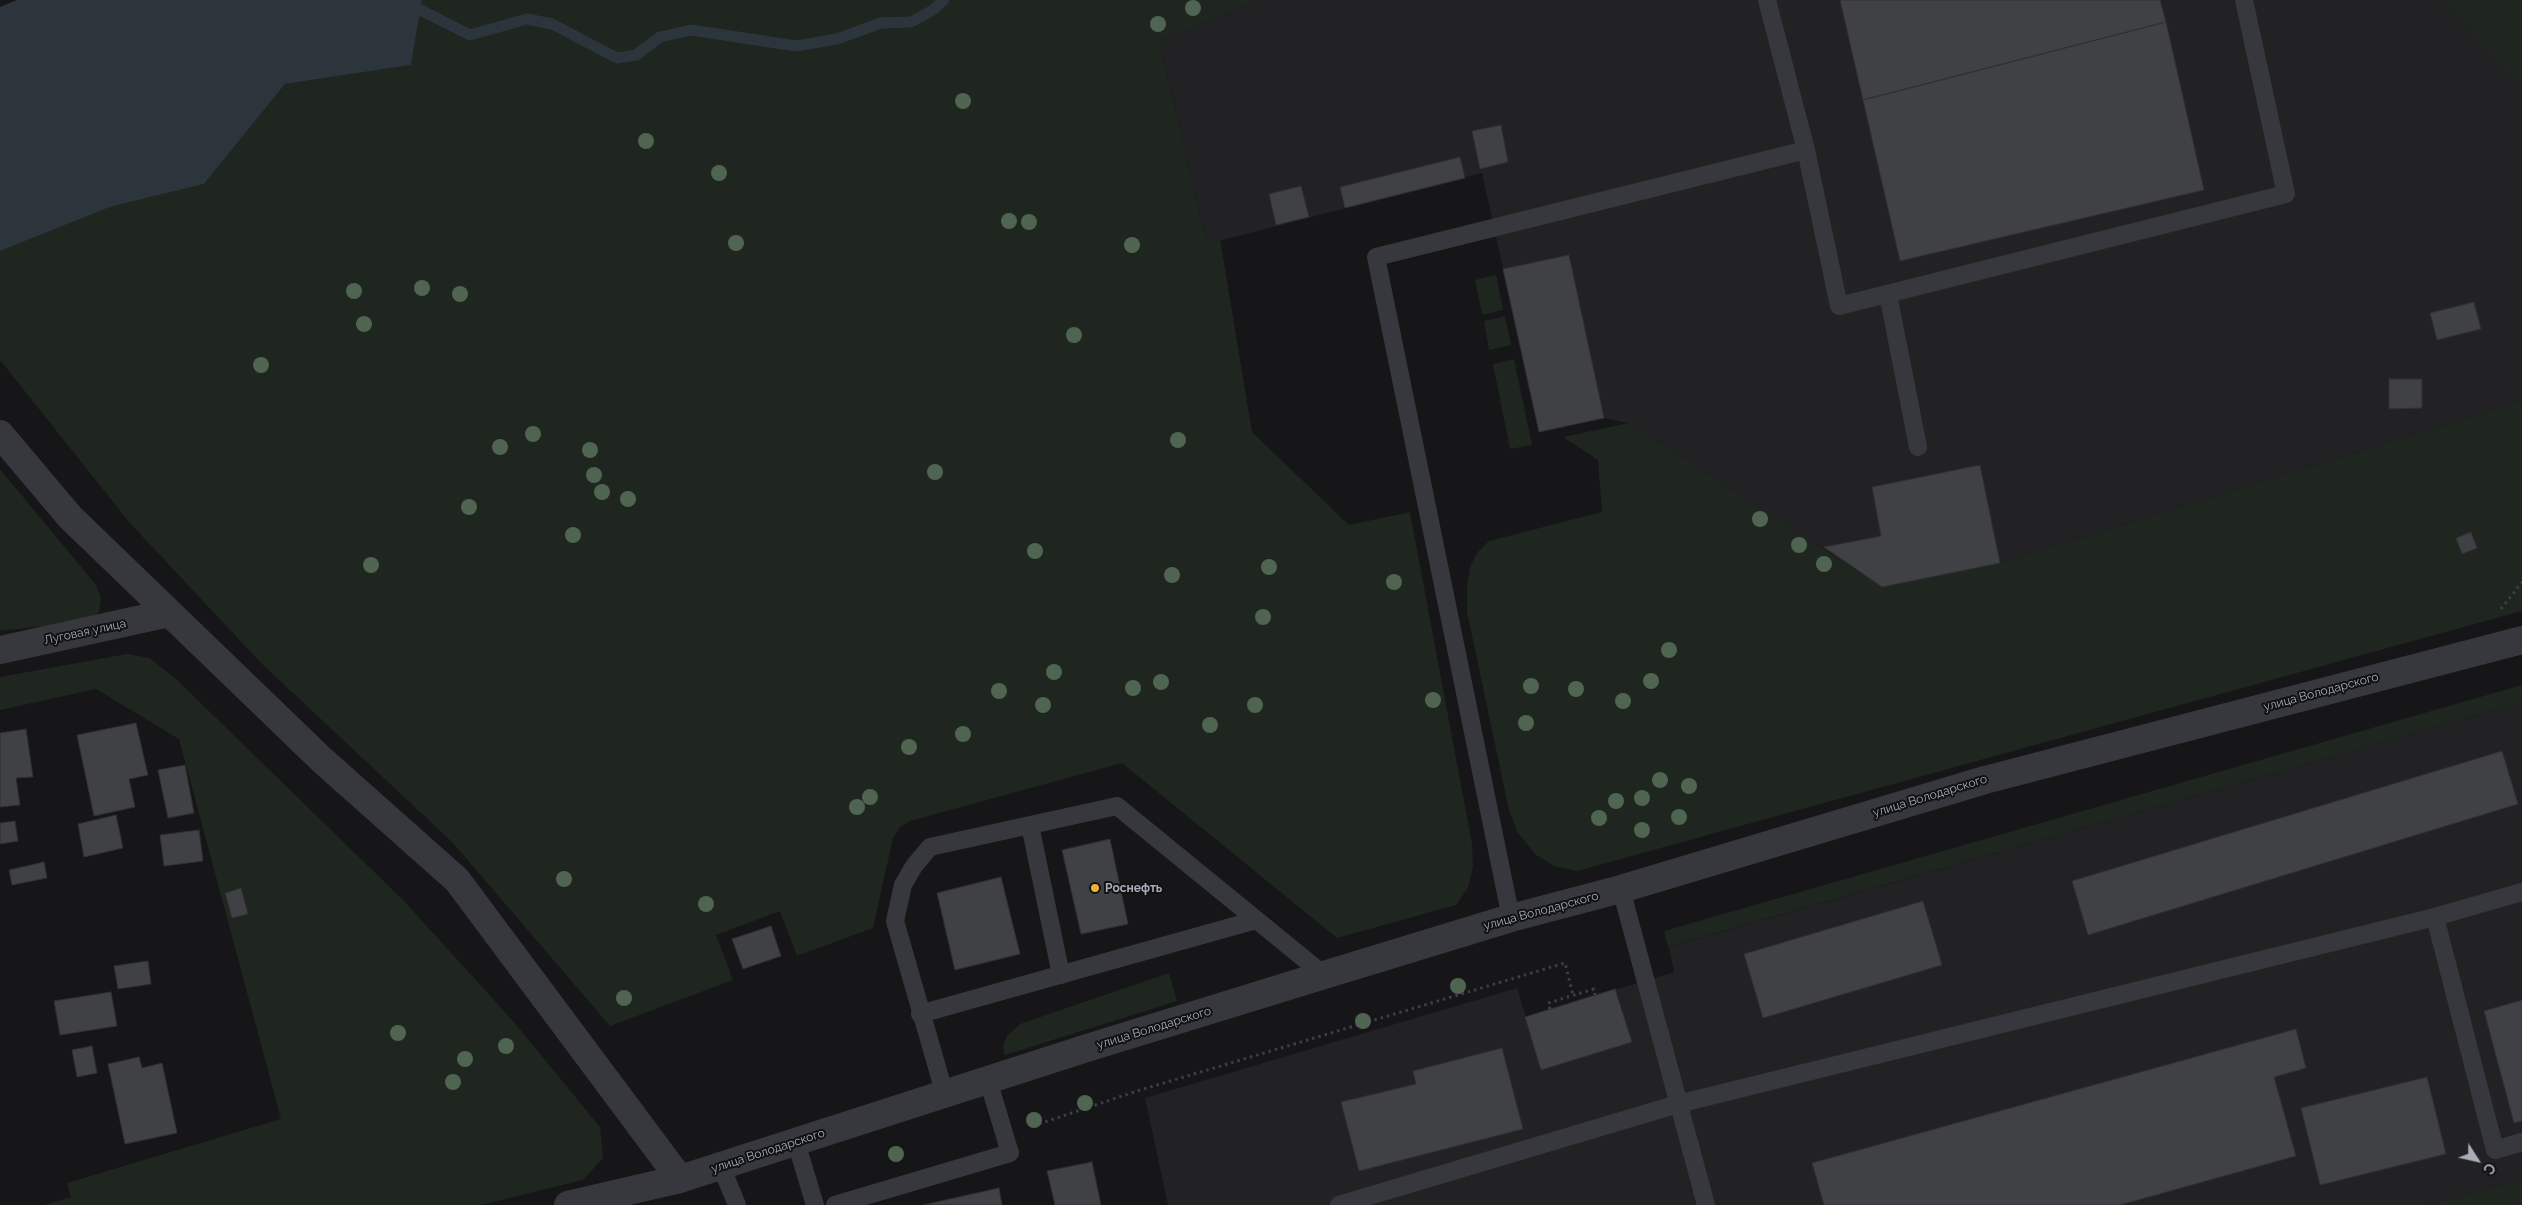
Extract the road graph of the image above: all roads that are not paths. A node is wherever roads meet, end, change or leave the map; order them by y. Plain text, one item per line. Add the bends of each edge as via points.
1 (1767, 0) edge
2 (2244, 0) edge
3 (1806, 150) junction
4 (1888, 294) junction
5 (0, 434) edge
6 (1918, 447) dead end
7 (169, 613) junction
8 (2522, 640) edge
9 (0, 650) edge
10 (1030, 825) junction
11 (1621, 889) junction
12 (2522, 892) edge
13 (2434, 917) junction
14 (1511, 918) junction
15 (1256, 920) junction
16 (1062, 975) junction
17 (1324, 975) junction
18 (920, 1014) junction
19 (988, 1080) junction
20 (945, 1095) junction
21 (1678, 1104) junction
22 (796, 1142) junction
23 (2522, 1142) edge
24 (721, 1166) junction
25 (680, 1179) junction
26 (568, 1205) edge
27 (737, 1205) edge
28 (815, 1205) edge
29 (835, 1205) edge
30 (1339, 1205) edge
31 (1706, 1205) edge

1 - 3 lane
2 - 4 lane via 2286,194
3 - 4 lane via 1839,306
3 - 14 lane via 1376,256
4 - 6 lane
5 - 7 street via 70,517
7 - 9 street, Луговая улица
7 - 25 street via 322,760 457,880
8 - 11 street, улица Володарского via 1985,780
10 - 15 lane via 1117,806
10 - 16 lane
10 - 18 lane via 930,847 907,879 895,920
11 - 14 street, улица Володарского
11 - 21 lane
12 - 13 lane
13 - 21 lane
13 - 23 lane via 2495,1150
14 - 17 street, улица Володарского
15 - 16 lane
15 - 17 lane
16 - 18 lane
17 - 19 street, улица Володарского
18 - 20 lane
19 - 20 street, улица Володарского
19 - 29 lane via 1010,1153
20 - 22 street, улица Володарского
21 - 30 lane
21 - 31 lane
22 - 24 street, улица Володарского
22 - 28 lane
24 - 25 street, улица Володарского
24 - 27 lane
25 - 26 street, улица Володарского

